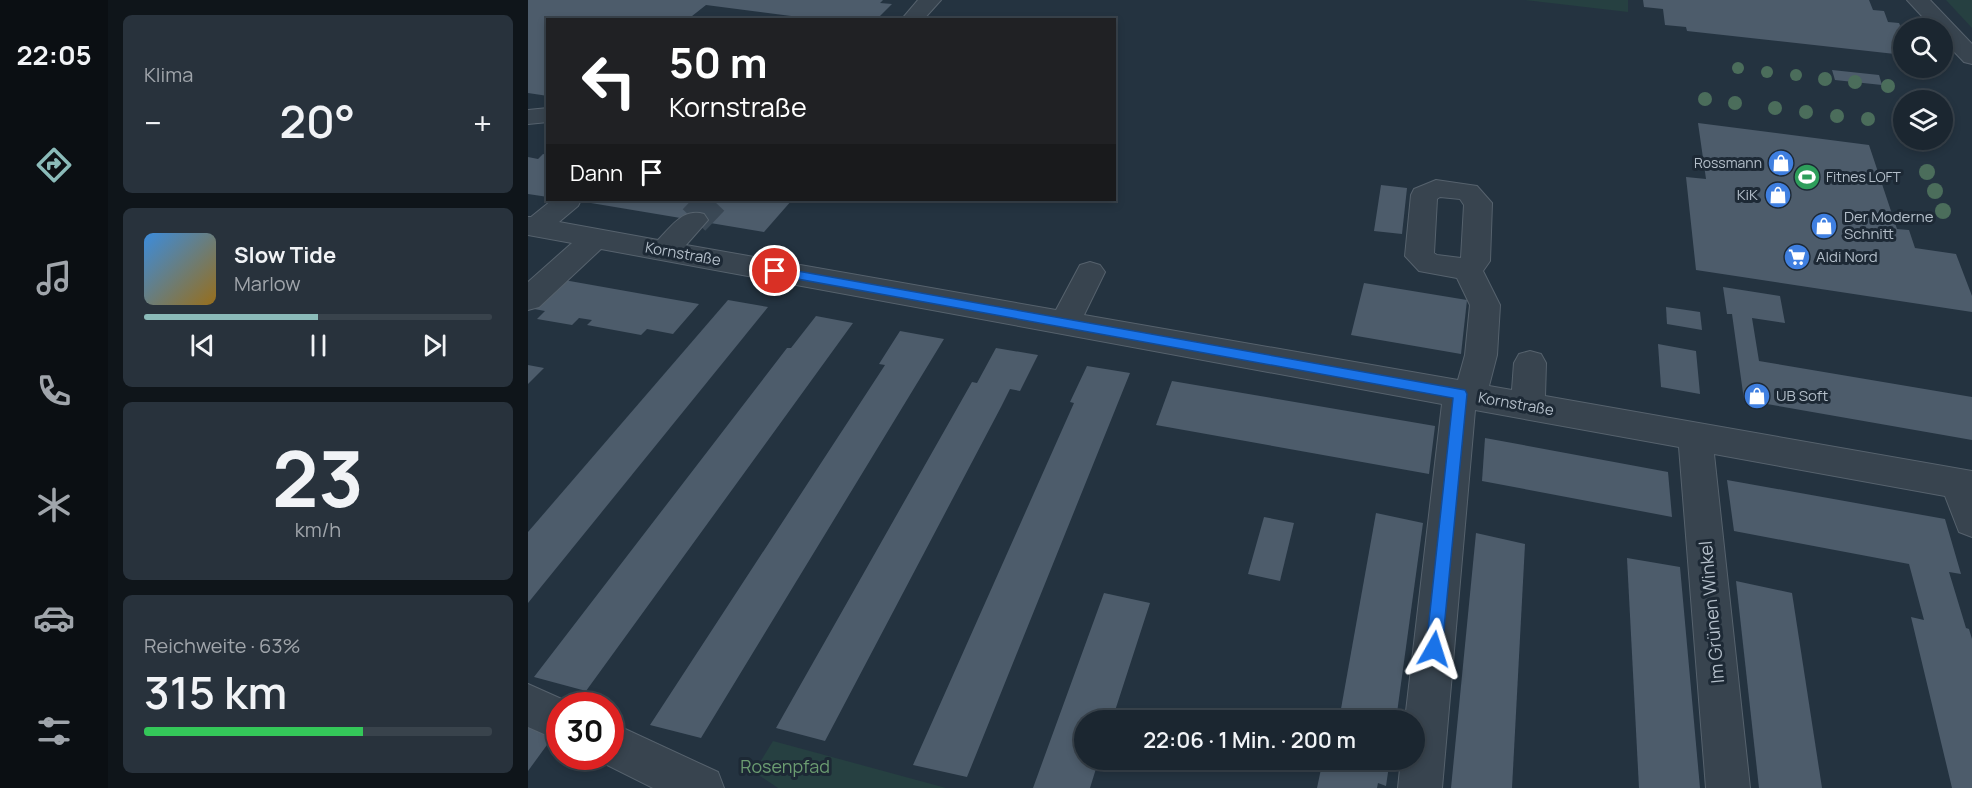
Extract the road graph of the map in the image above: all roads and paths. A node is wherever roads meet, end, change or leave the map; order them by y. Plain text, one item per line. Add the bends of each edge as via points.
1 (930, 0) edge
2 (1918, 0) edge
3 (913, 18) edge
4 (1972, 57) edge
5 (546, 115) edge
6 (528, 117) edge
7 (567, 201) edge
8 (694, 220) tunnel mouth
9 (532, 227) edge
10 (595, 238) junction
11 (663, 250) junction
12 (1467, 269) dead end
13 (1090, 272) dead end
14 (528, 299) edge
15 (1064, 323) junction
16 (1530, 363) dead end
17 (1465, 395) junction
18 (1528, 406) junction
19 (1695, 436) junction
20 (1966, 485) edge
21 (1972, 521) edge
22 (528, 705) edge
23 (546, 713) edge
24 (624, 751) edge
25 (702, 788) edge
26 (1420, 788) edge
27 (1728, 788) edge

1 - 3 street
2 - 4 street
5 - 6 street
7 - 9 street
8 - 11 street
9 - 10 street, Kornstraße
10 - 11 street, Kornstraße
10 - 14 street
11 - 15 street, Kornstraße
12 - 17 street via 1485,305 1481,355
13 - 15 street
15 - 17 street, Kornstraße
16 - 18 street
17 - 18 street, Kornstraße
17 - 26 street
18 - 19 street, Kornstraße
19 - 20 street, Kornstraße
19 - 27 street, Im Grünen Winkel
20 - 21 street
22 - 23 street
24 - 25 street

